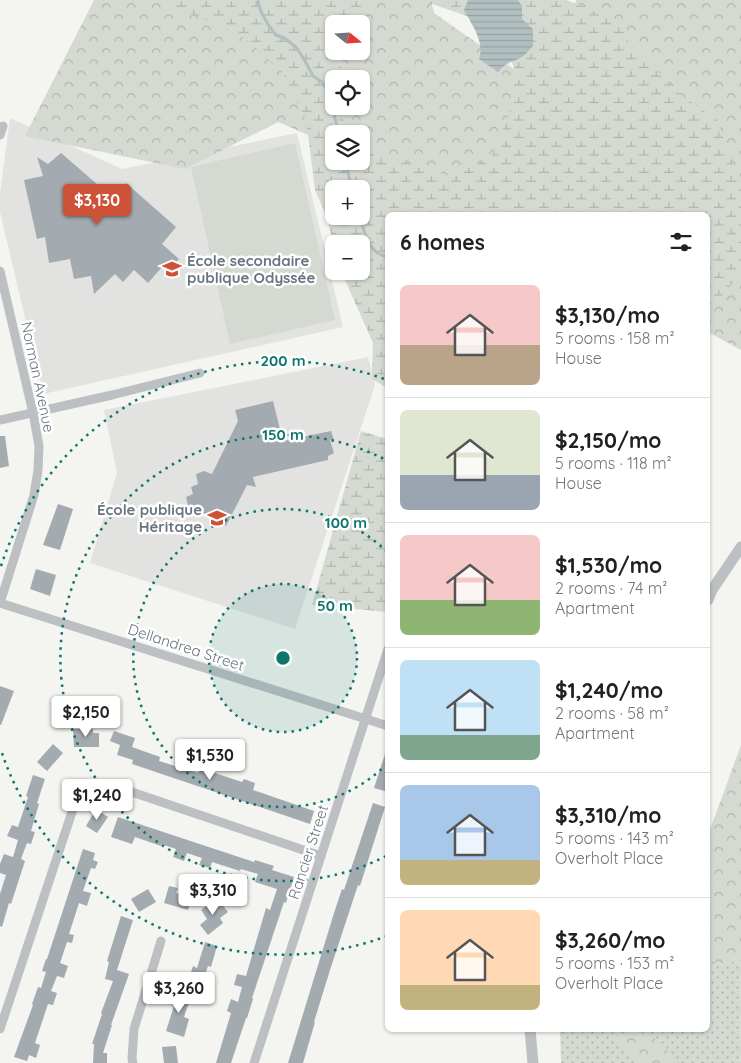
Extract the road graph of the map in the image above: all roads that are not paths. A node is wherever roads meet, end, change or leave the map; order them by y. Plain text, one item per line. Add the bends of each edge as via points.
1 (0, 272) edge
2 (200, 374) dead end
3 (33, 413) junction
4 (0, 420) edge
5 (741, 547) edge
6 (710, 595) edge
7 (0, 603) edge
8 (385, 658) edge
9 (365, 718) junction
10 (385, 725) edge
11 (321, 856) junction
12 (161, 941) dead end
13 (0, 1029) edge
14 (530, 1032) edge
15 (133, 1063) edge
16 (254, 1063) edge
17 (533, 1063) edge

1 - 3 street, Norman Avenue
2 - 3 street
3 - 4 street
3 - 7 street, Norman Avenue via 39,446 34,495
5 - 6 street
7 - 9 street, Dellandrea Street
8 - 9 street, Rancier Street
9 - 10 street, Dellandrea Street
9 - 11 street, Rancier Street
11 - 13 street via 114,786 87,788 73,809
11 - 16 street, Rancier Street
12 - 15 street via 134,1029
14 - 17 street

